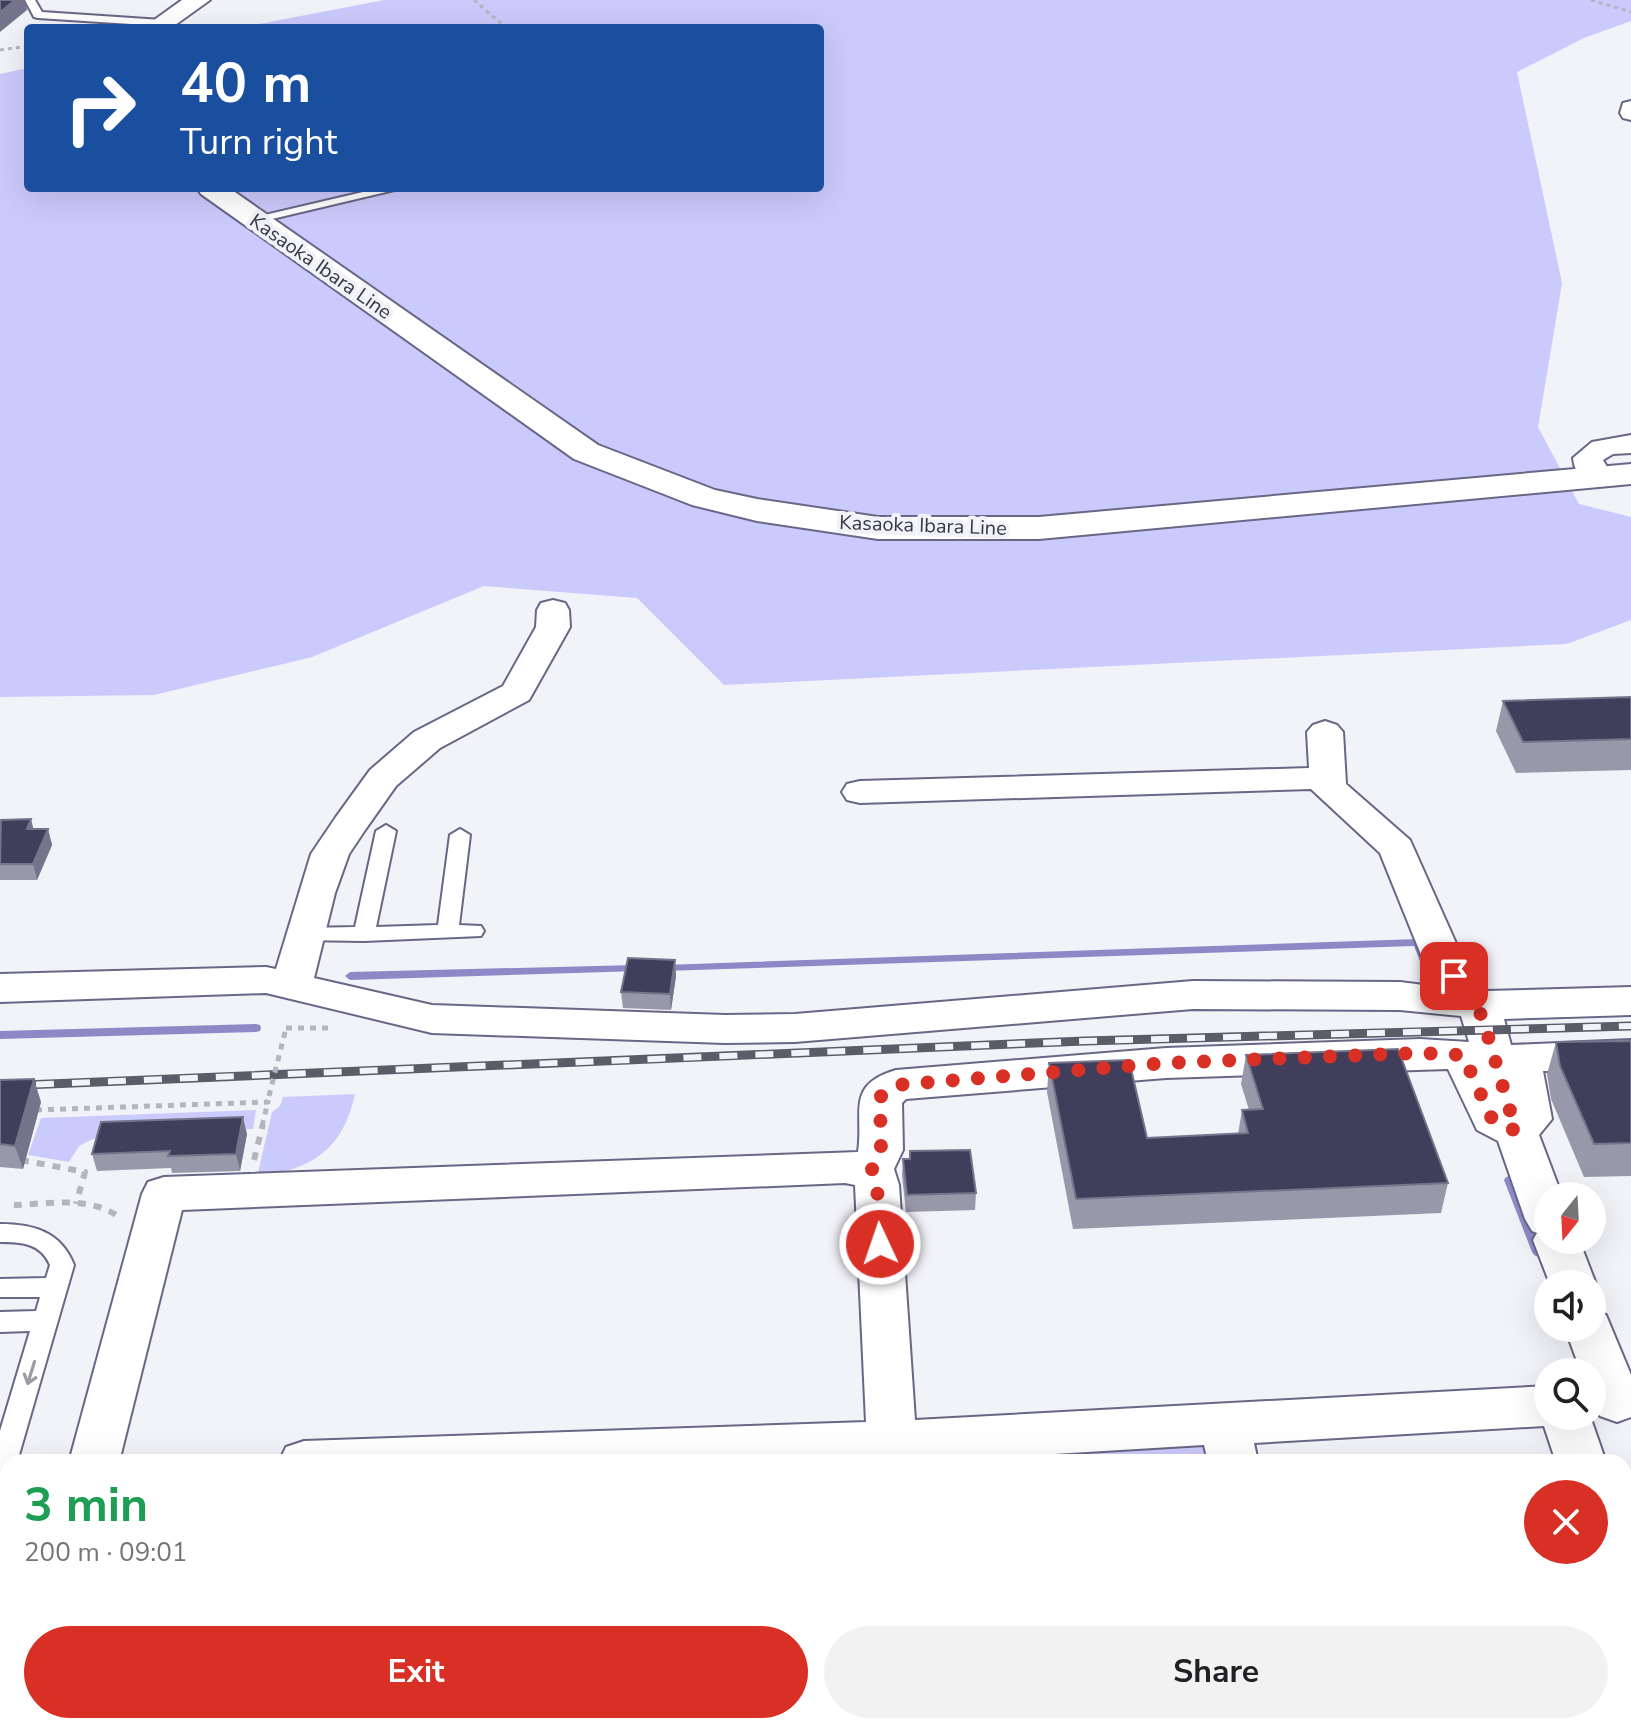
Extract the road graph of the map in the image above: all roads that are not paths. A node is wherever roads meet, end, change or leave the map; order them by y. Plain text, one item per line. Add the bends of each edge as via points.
1 (30, 0) edge
2 (198, 0) edge
3 (146, 24) edge
4 (160, 24) edge
5 (217, 192) edge
6 (379, 192) edge
7 (255, 219) junction
8 (1631, 444) edge
9 (1615, 475) edge
10 (553, 610) dead end
11 (1325, 732) dead end
12 (1326, 778) junction
13 (860, 792) dead end
14 (386, 831) dead end
15 (460, 835) dead end
16 (448, 931) junction
17 (474, 931) dead end
18 (364, 934) junction
19 (305, 935) junction
20 (292, 984) junction
21 (0, 988) edge
22 (1631, 1001) edge
23 (1472, 1004) junction
24 (1631, 1055) edge
25 (1516, 1131) junction
26 (872, 1169) junction
27 (1535, 1182) edge
28 (0, 1233) edge
29 (56, 1287) junction
30 (0, 1288) edge
31 (47, 1321) junction
32 (0, 1322) edge
33 (1594, 1342) edge
34 (1613, 1402) edge
35 (1534, 1408) edge
36 (1570, 1430) edge
37 (1229, 1444) edge
38 (892, 1451) edge
39 (7, 1454) edge
40 (96, 1454) edge
41 (732, 1454) edge
42 (1578, 1454) edge

1 - 3 lane via 38,15
2 - 4 main road
5 - 7 main road, Kasaoka Ibara Line
6 - 7 lane
7 - 9 main road, Kasaoka Ibara Line via 586,452 704,498 757,510 878,528 1039,528
8 - 9 street via 1607,446 1588,458 1589,467
10 - 19 street via 553,627 517,693 427,740 383,778 330,854
11 - 12 street
12 - 13 street
12 - 23 street via 1328,787 1397,848 1444,962
14 - 18 lane
15 - 16 lane
16 - 17 lane
16 - 18 lane
18 - 19 lane
19 - 20 street
20 - 21 street via 266,980
20 - 23 street via 432,1019 725,1029 795,1028 1193,995 1400,996
22 - 23 street
23 - 25 street via 1487,1029
24 - 25 street via 1520,1057 1530,1119
25 - 26 street via 1492,1119 1463,1055 1166,1063 896,1085 880,1097 881,1150
25 - 27 street
26 - 38 street
26 - 40 street via 164,1194
28 - 29 lane via 44,1238 58,1251 62,1265
29 - 30 lane
29 - 31 lane
31 - 32 lane
31 -> 39 lane
33 - 34 street
35 - 37 street
36 - 42 street
37 - 38 street
38 - 41 street

